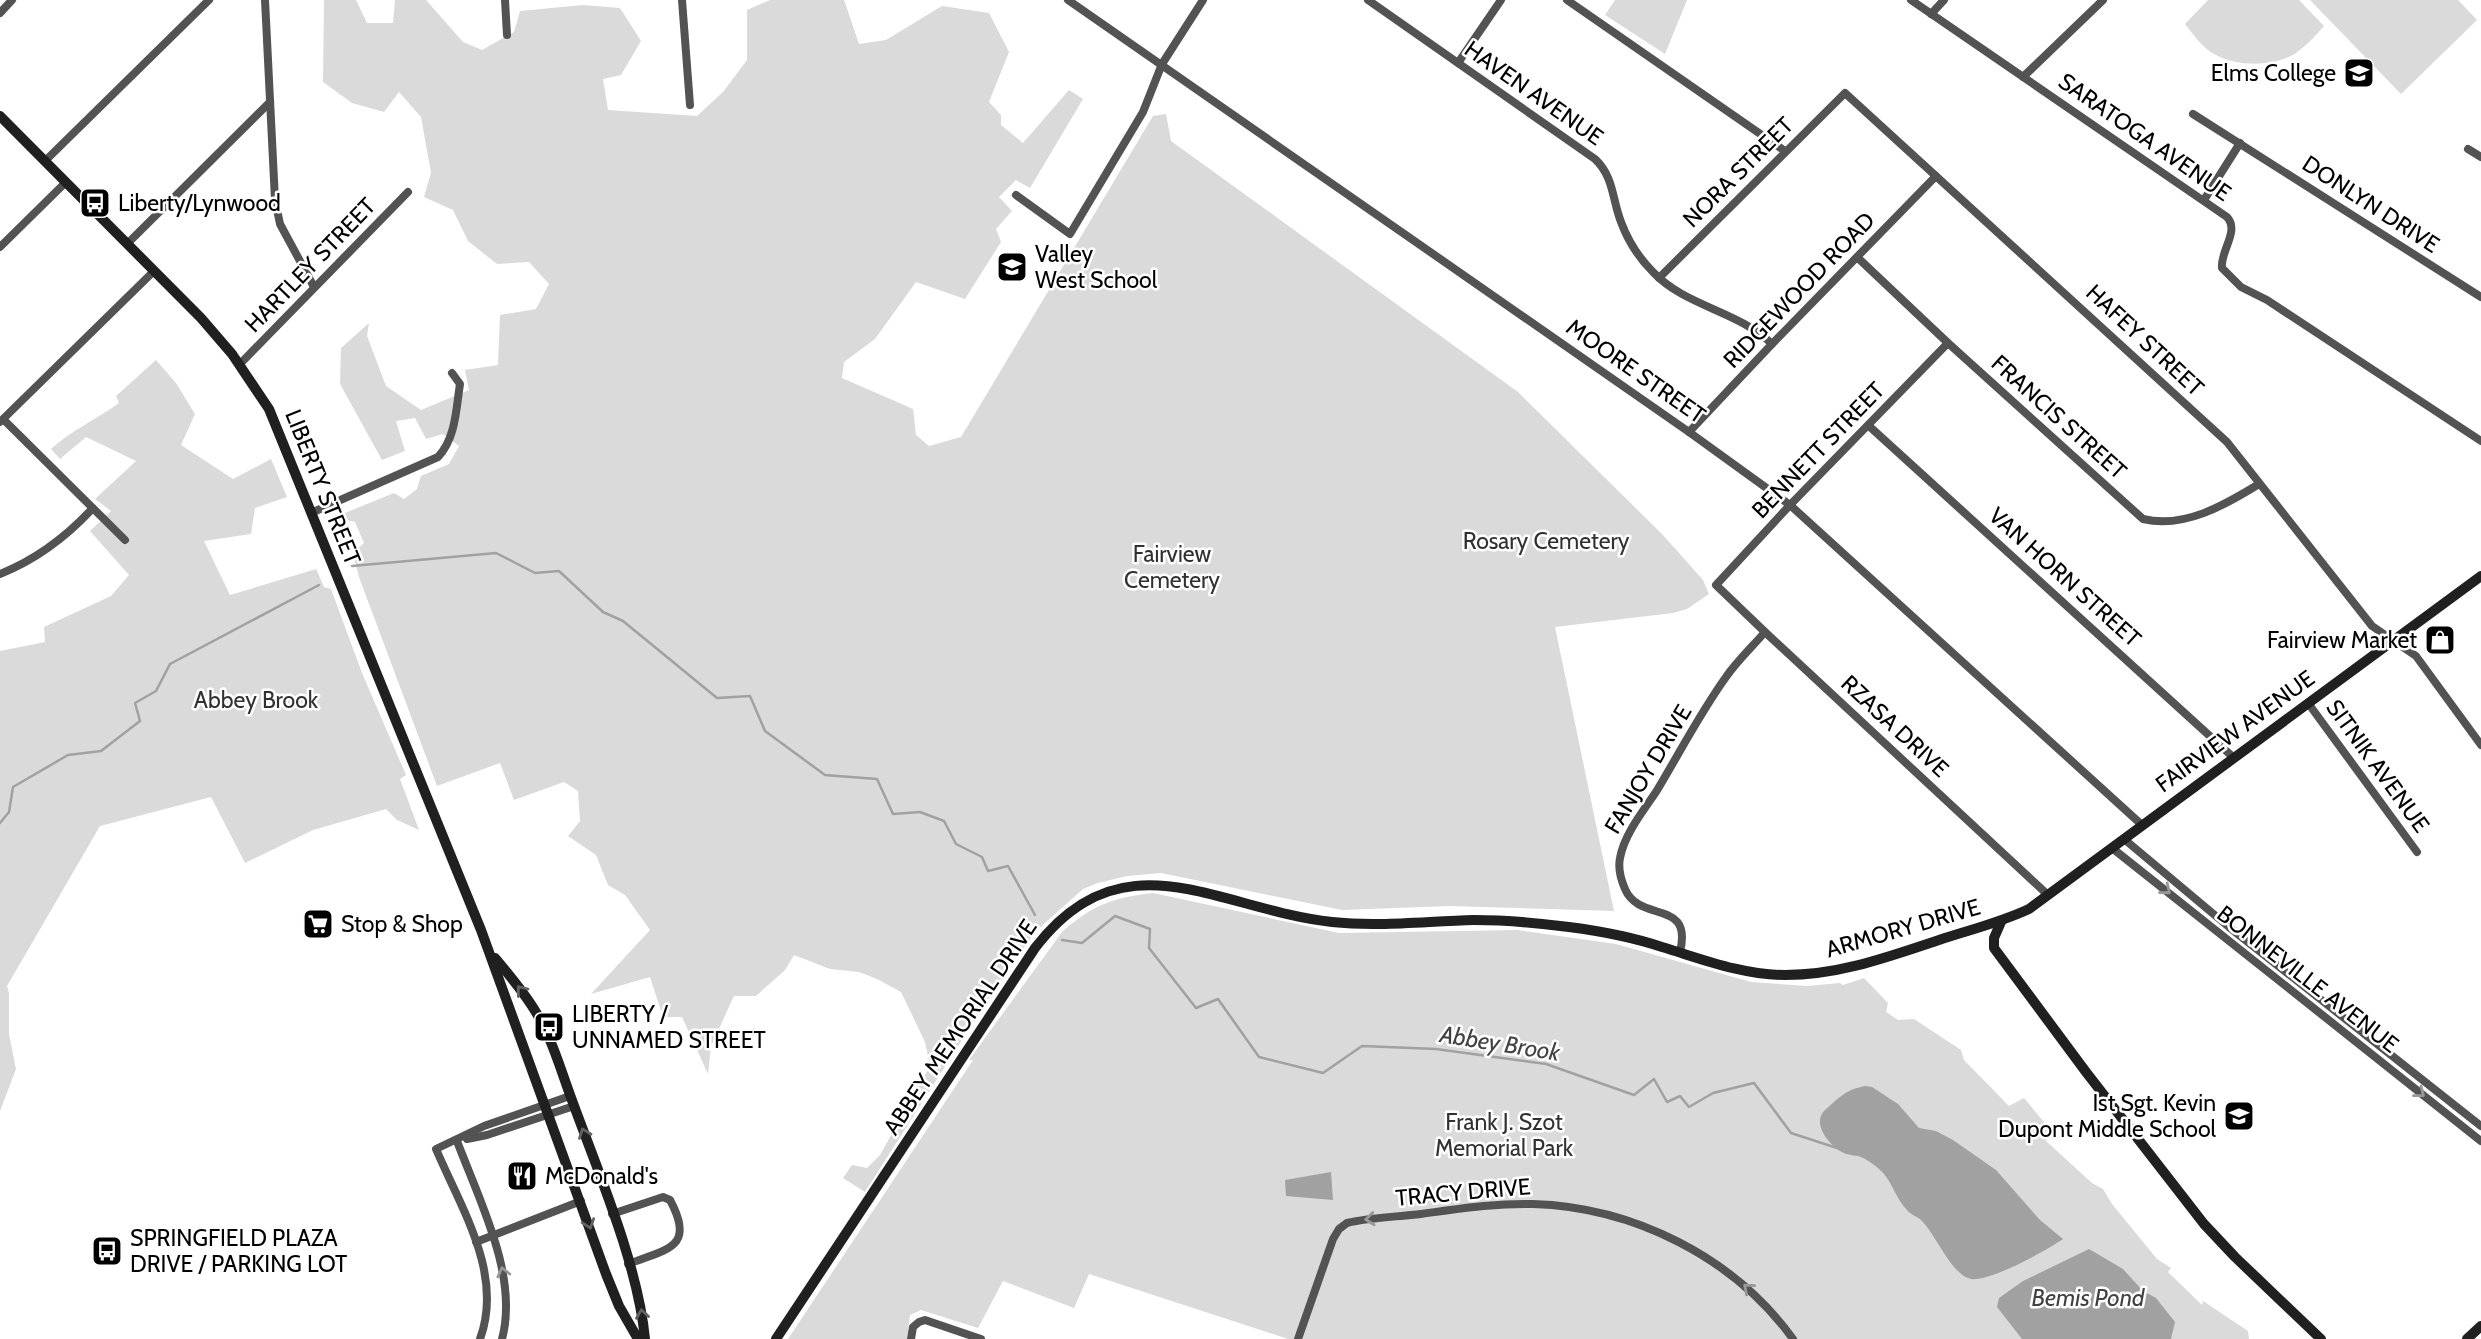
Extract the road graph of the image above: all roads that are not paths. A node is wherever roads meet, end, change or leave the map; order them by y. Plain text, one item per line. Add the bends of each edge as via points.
1 (1, 0) edge
2 (12, 0) edge
3 (209, 0) edge
4 (265, 0) edge
5 (505, 0) edge
6 (682, 0) edge
7 (1068, 0) edge
8 (1203, 0) edge
9 (1368, 0) edge
10 (1501, 0) edge
11 (1567, 0) edge
12 (1910, 0) edge
13 (1944, 0) edge
14 (2103, 0) edge
15 (1, 12) edge
16 (1931, 14) junction
17 (507, 35) dead end
18 (1458, 63) junction
19 (1162, 64) junction
20 (2023, 77) junction
21 (1845, 93) joint
22 (270, 102) junction
23 (690, 105) dead end
24 (2193, 114) dead end
25 (0, 116) edge
26 (2240, 143) junction
27 (2468, 149) dead end
28 (1785, 151) junction
29 (2481, 157) edge
30 (45, 161) junction
31 (1936, 176) junction
32 (66, 182) junction
33 (408, 192) dead end
34 (1016, 195) dead end
35 (2204, 200) junction
36 (127, 244) junction
37 (0, 247) edge
38 (1858, 258) junction
39 (154, 271) junction
40 (1659, 278) junction
41 (314, 287) junction
42 (2481, 297) edge
43 (1948, 343) junction
44 (1772, 344) junction
45 (239, 365) junction
46 (452, 373) dead end
47 (2, 421) edge
48 (1869, 426) junction
49 (1689, 432) junction
50 (2481, 441) edge
51 (2259, 484) junction
52 (1790, 505) junction
53 (92, 509) junction
54 (311, 513) junction
55 (125, 540) dead end
56 (0, 574) edge
57 (2481, 576) edge
58 (1716, 585) joint
59 (1765, 632) junction
60 (2392, 642) junction
61 (2308, 703) junction
62 (2481, 744) edge
63 (2234, 758) junction
64 (2142, 825) junction
65 (2124, 839) junction
66 (2112, 848) junction
67 (2417, 852) dead end
68 (2048, 895) junction
69 (2001, 922) junction
70 (489, 950) junction
71 (1680, 953) junction
72 (572, 1101) junction
73 (548, 1109) junction
74 (2481, 1126) edge
75 (457, 1141) junction
76 (2481, 1141) edge
77 (581, 1201) junction
78 (612, 1214) junction
79 (492, 1236) junction
80 (476, 1242) junction
81 (628, 1264) junction
82 (2481, 1326) edge
83 (480, 1339) edge
84 (502, 1339) edge
85 (638, 1339) edge
86 (645, 1339) edge
87 (776, 1339) edge
88 (911, 1339) edge
89 (982, 1339) edge
90 (1297, 1339) edge
91 (1793, 1339) edge
92 (2321, 1339) edge
93 (2467, 1339) edge

1 - 15 street
2 - 15 street
3 - 30 street
4 - 22 street
5 - 17 street
6 - 23 street
7 - 19 street, MOORE STREET
8 - 19 street
9 - 18 street, HAVEN AVENUE
10 - 18 street
11 - 28 street
12 - 16 street, SARATOGA AVENUE
13 - 16 street
14 - 20 street
16 - 20 street, SARATOGA AVENUE
18 - 40 street, HAVEN AVENUE via 1600,164 1609,178 1625,233
19 - 34 street via 1143,112 1070,234
19 - 49 street, MOORE STREET
20 - 35 street, SARATOGA AVENUE
21 - 28 street, NORA STREET
21 - 31 street, HAFEY STREET
22 - 36 street
22 - 41 street via 275,200 281,224
24 - 26 street, DONLYN DRIVE
25 - 30 main road, LIBERTY STREET
26 - 35 street
26 - 42 street, DONLYN DRIVE
27 - 29 street
28 - 40 street, NORA STREET
30 - 32 main road, LIBERTY STREET
31 - 38 street, RIDGEWOOD ROAD
31 - 51 street, HAFEY STREET via 2227,442
32 - 36 main road, LIBERTY STREET
32 - 37 street
33 - 41 street, HARTLEY STREET
35 - 50 street, SARATOGA AVENUE via 2232,223 2221,261 2230,278
36 - 39 main road, LIBERTY STREET
38 - 43 street, FRANCIS STREET
38 - 44 street, RIDGEWOOD ROAD
39 - 45 main road, LIBERTY STREET via 215,333
39 - 47 street
40 - 44 street, HAVEN AVENUE via 1689,299 1744,322
41 - 45 street, HARTLEY STREET
43 - 48 street, BENNETT STREET
43 - 51 street, FRANCIS STREET via 2143,519 2171,522 2221,508
44 - 49 street, RIDGEWOOD ROAD
45 - 54 main road, LIBERTY STREET via 269,409
46 - 54 street via 460,384 454,424 447,447 438,457
47 - 53 street
48 - 52 street, BENNETT STREET
48 - 63 street, VAN HORN STREET
49 - 52 street, MOORE STREET
51 - 60 street, HAFEY STREET via 2372,626
52 - 58 street, BENNETT STREET
52 - 64 street, MOORE STREET
53 - 55 street
53 - 56 street via 43,551
54 - 70 main road, LIBERTY STREET
57 - 60 main road, FAIRVIEW AVENUE
58 - 59 street, RZASA DRIVE
59 - 68 street, RZASA DRIVE
59 - 71 street, FANJOY DRIVE via 1726,677 1621,854 1620,872 1628,894 1642,906 1678,922 1683,933
60 - 61 main road, FAIRVIEW AVENUE
60 - 62 street, HAFEY STREET via 2416,656
61 - 63 main road, FAIRVIEW AVENUE
61 - 67 street, SITNIK AVENUE
63 - 64 main road, FAIRVIEW AVENUE
64 - 65 main road, FAIRVIEW AVENUE
65 - 66 main road, FAIRVIEW AVENUE
65 - 74 street, BONNEVILLE AVENUE
66 - 68 main road, FAIRVIEW AVENUE
66 -> 76 street, BONNEVILLE AVENUE
68 - 69 main road, ARMORY DRIVE
69 - 71 main road, ARMORY DRIVE via 1884,959 1816,973 1756,973
69 - 92 main road via 1994,948 2086,1072 2204,1224
72 -> 70 main road, LIBERTY STREET via 539,1016
70 - 73 main road, LIBERTY STREET
71 - 87 main road, ABBEY MEMORIAL DRIVE via 1614,934 1535,923 1348,923 1167,887 1130,886 1104,893 1062,916 1028,958
72 - 73 street
78 -> 72 main road, LIBERTY STREET
73 - 75 street via 484,1126
73 - 77 main road, LIBERTY STREET
75 - 79 street
75 - 80 street via 436,1149
77 - 79 street
77 -> 85 main road, LIBERTY STREET via 606,1274
78 - 81 main road, LIBERTY STREET
78 - 81 street via 666,1198 681,1226 679,1240 670,1248
79 - 80 street
84 -> 79 street via 507,1291
80 - 83 street via 488,1289
86 -> 81 main road, LIBERTY STREET via 642,1308
82 - 93 main road
88 - 89 street via 913,1327 931,1321
91 -> 90 street, TRACY DRIVE via 1743,1284 1687,1246 1602,1213 1532,1204 1347,1223 1333,1239

